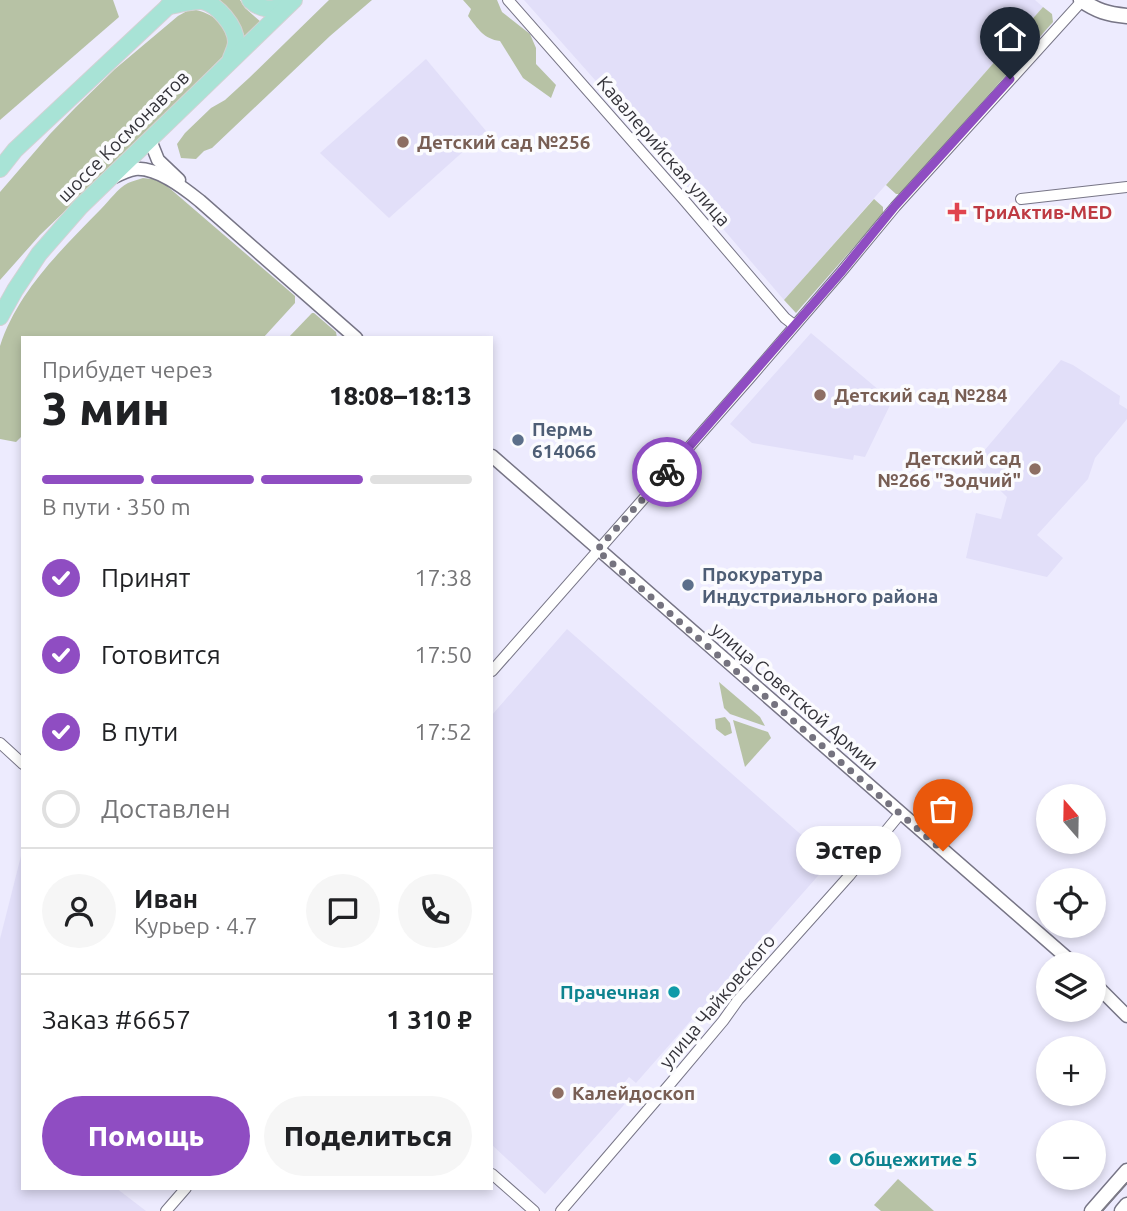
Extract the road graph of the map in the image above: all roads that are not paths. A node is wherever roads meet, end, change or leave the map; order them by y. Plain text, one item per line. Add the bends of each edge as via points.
1 (250, 0) edge
2 (508, 0) edge
3 (1081, 0) edge
4 (292, 2) edge
5 (172, 3) edge
6 (1127, 16) edge
7 (230, 60) junction
8 (150, 139) junction
9 (15, 150) junction
10 (0, 162) edge
11 (0, 169) edge
12 (110, 178) junction
13 (1127, 187) edge
14 (194, 196) junction
15 (1021, 199) dead end
16 (0, 317) edge
17 (794, 325) junction
18 (354, 336) edge
19 (493, 457) edge
20 (597, 550) junction
21 (493, 670) edge
22 (0, 743) edge
23 (21, 762) edge
24 (900, 814) junction
25 (1059, 952) edge
26 (1106, 995) edge
27 (1127, 1016) edge
28 (1127, 1171) edge
29 (493, 1175) edge
30 (184, 1190) edge
31 (1127, 1205) edge
32 (166, 1211) edge
33 (534, 1211) edge
34 (561, 1211) edge
35 (1092, 1211) edge
36 (1122, 1211) edge

1 - 4 main road via 271,10
2 - 17 street, Кавалерийская улица
3 - 6 main road via 1110,15
3 - 17 street
4 - 7 main road, шоссе Космонавтов
5 - 7 main road via 202,1 225,16 236,43
5 - 9 main road
7 - 8 main road, шоссе Космонавтов
8 - 12 main road, шоссе Космонавтов
8 - 14 street via 158,160
9 - 10 main road
9 - 11 main road
12 - 14 street via 135,169 151,171
12 - 16 main road, шоссе Космонавтов via 38,254
13 - 15 street
14 - 18 street
17 - 20 street
19 - 20 street, улица Советской Армии
20 - 21 street
20 - 24 street, улица Советской Армии
22 - 23 street
24 - 25 street, улица Советской Армии
24 - 34 street, улица Чайковского
26 - 27 street
28 - 35 main road
29 - 33 street
30 - 32 street
31 - 36 main road

